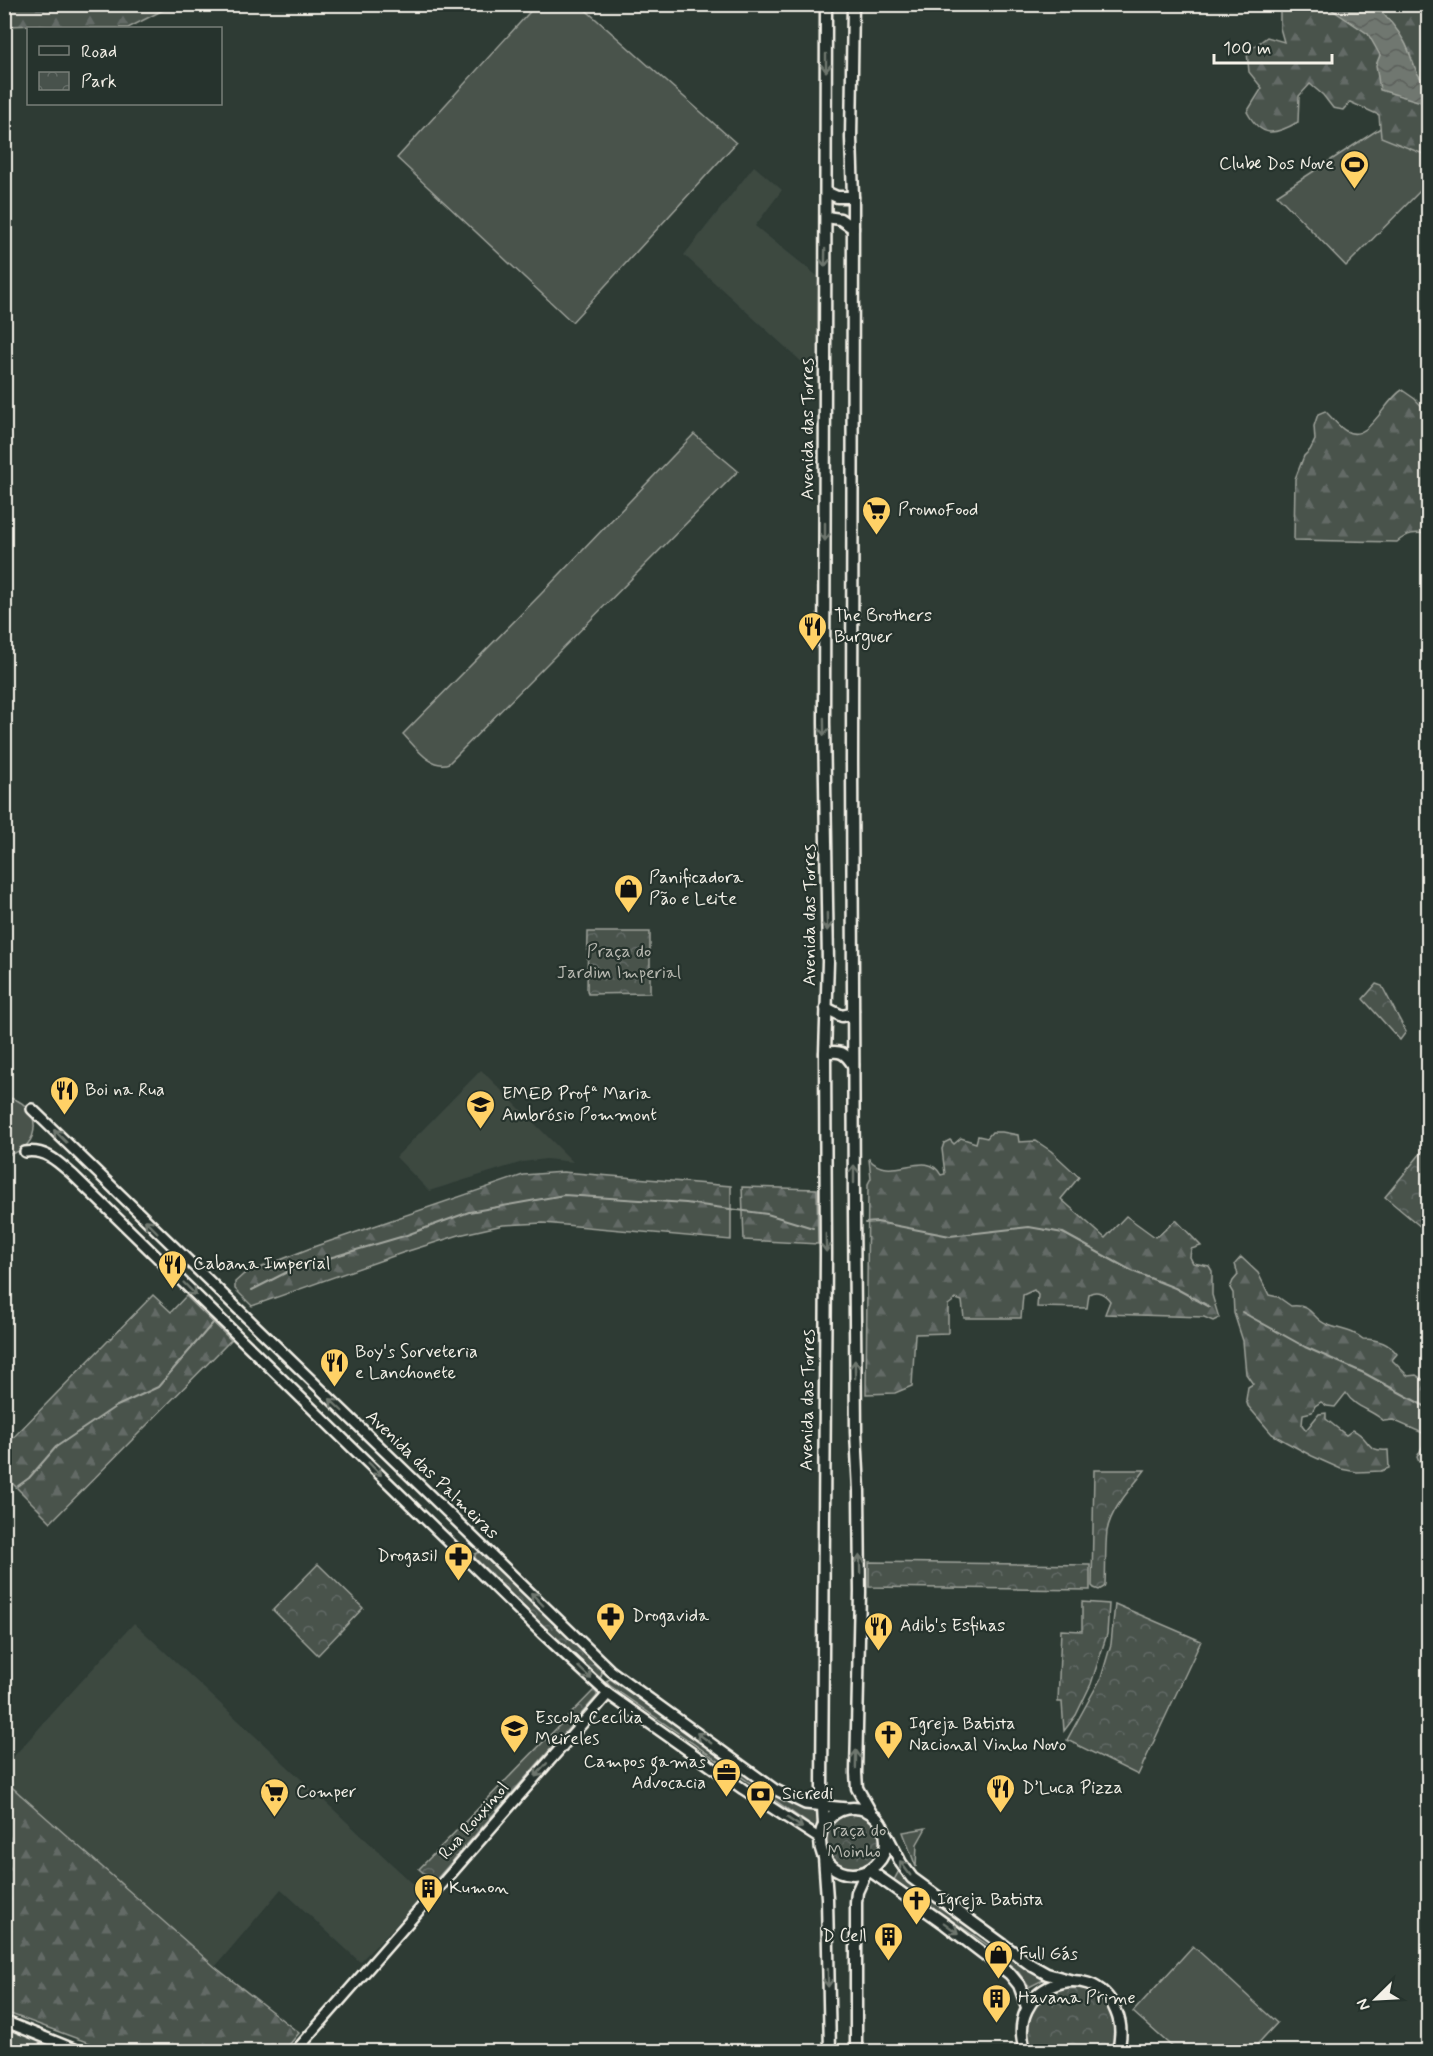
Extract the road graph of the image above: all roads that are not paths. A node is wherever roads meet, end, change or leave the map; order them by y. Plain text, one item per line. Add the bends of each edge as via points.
1 (826, 4) edge
2 (853, 4) edge
3 (826, 192) junction
4 (853, 198) junction
5 (826, 217) junction
6 (854, 228) junction
7 (826, 1008) junction
8 (853, 1010) junction
9 (825, 1053) junction
10 (853, 1065) junction
11 (32, 1109) dead end
12 (25, 1152) dead end
13 (119, 1193) junction
14 (105, 1205) junction
15 (608, 1694) junction
16 (823, 1806) junction
17 (847, 1808) junction
18 (872, 1813) junction
19 (824, 1824) junction
20 (884, 1830) junction
21 (820, 1839) junction
22 (824, 1857) junction
23 (867, 1871) junction
24 (1073, 1981) junction
25 (1028, 2007) junction
26 (4, 2020) edge
27 (830, 2051) edge
28 (81, 2052) edge
29 (295, 2052) edge
30 (856, 2052) edge
31 (1026, 2052) edge
32 (1117, 2052) edge

1 -> 3 main road, Avenida das Torres
2 - 4 main road
3 - 4 main road
3 - 5 main road, Avenida das Torres
4 - 6 main road
5 - 6 main road via 840,219
5 -> 7 main road, Avenida das Torres
6 - 8 main road
7 - 8 main road via 842,1016
7 - 9 main road, Avenida das Torres
8 - 10 main road
9 - 10 main road via 842,1052
9 -> 16 main road, Avenida das Torres
18 -> 10 main road via 857,1788 856,1773 860,1592
13 -> 11 street, Avenida das Palmeiras
12 - 14 street, Avenida das Palmeiras via 39,1151 53,1158
13 - 14 street
16 -> 13 street, Avenida das Palmeiras via 805,1804 774,1789 611,1671
14 -> 15 street, Avenida das Palmeiras
15 -> 21 street, Avenida das Palmeiras
15 -> 29 street, Rua Rouxinol
16 - 17 street, Avenida das Palmeiras
16 - 19 main road, Avenida das Torres
17 - 18 main road
17 - 19 main road
18 - 20 main road
19 - 21 main road
20 - 23 main road via 884,1853
24 -> 20 main road via 1031,1965 921,1886 901,1863
21 - 22 main road
22 - 23 main road via 842,1872
22 -> 27 main road
23 -> 25 main road via 1010,1974
23 - 30 main road via 856,1902
24 - 25 main road via 1052,1985
24 - 32 main road via 1098,1989 1108,1997 1121,2028
25 - 31 main road via 1022,2030
26 - 28 street

